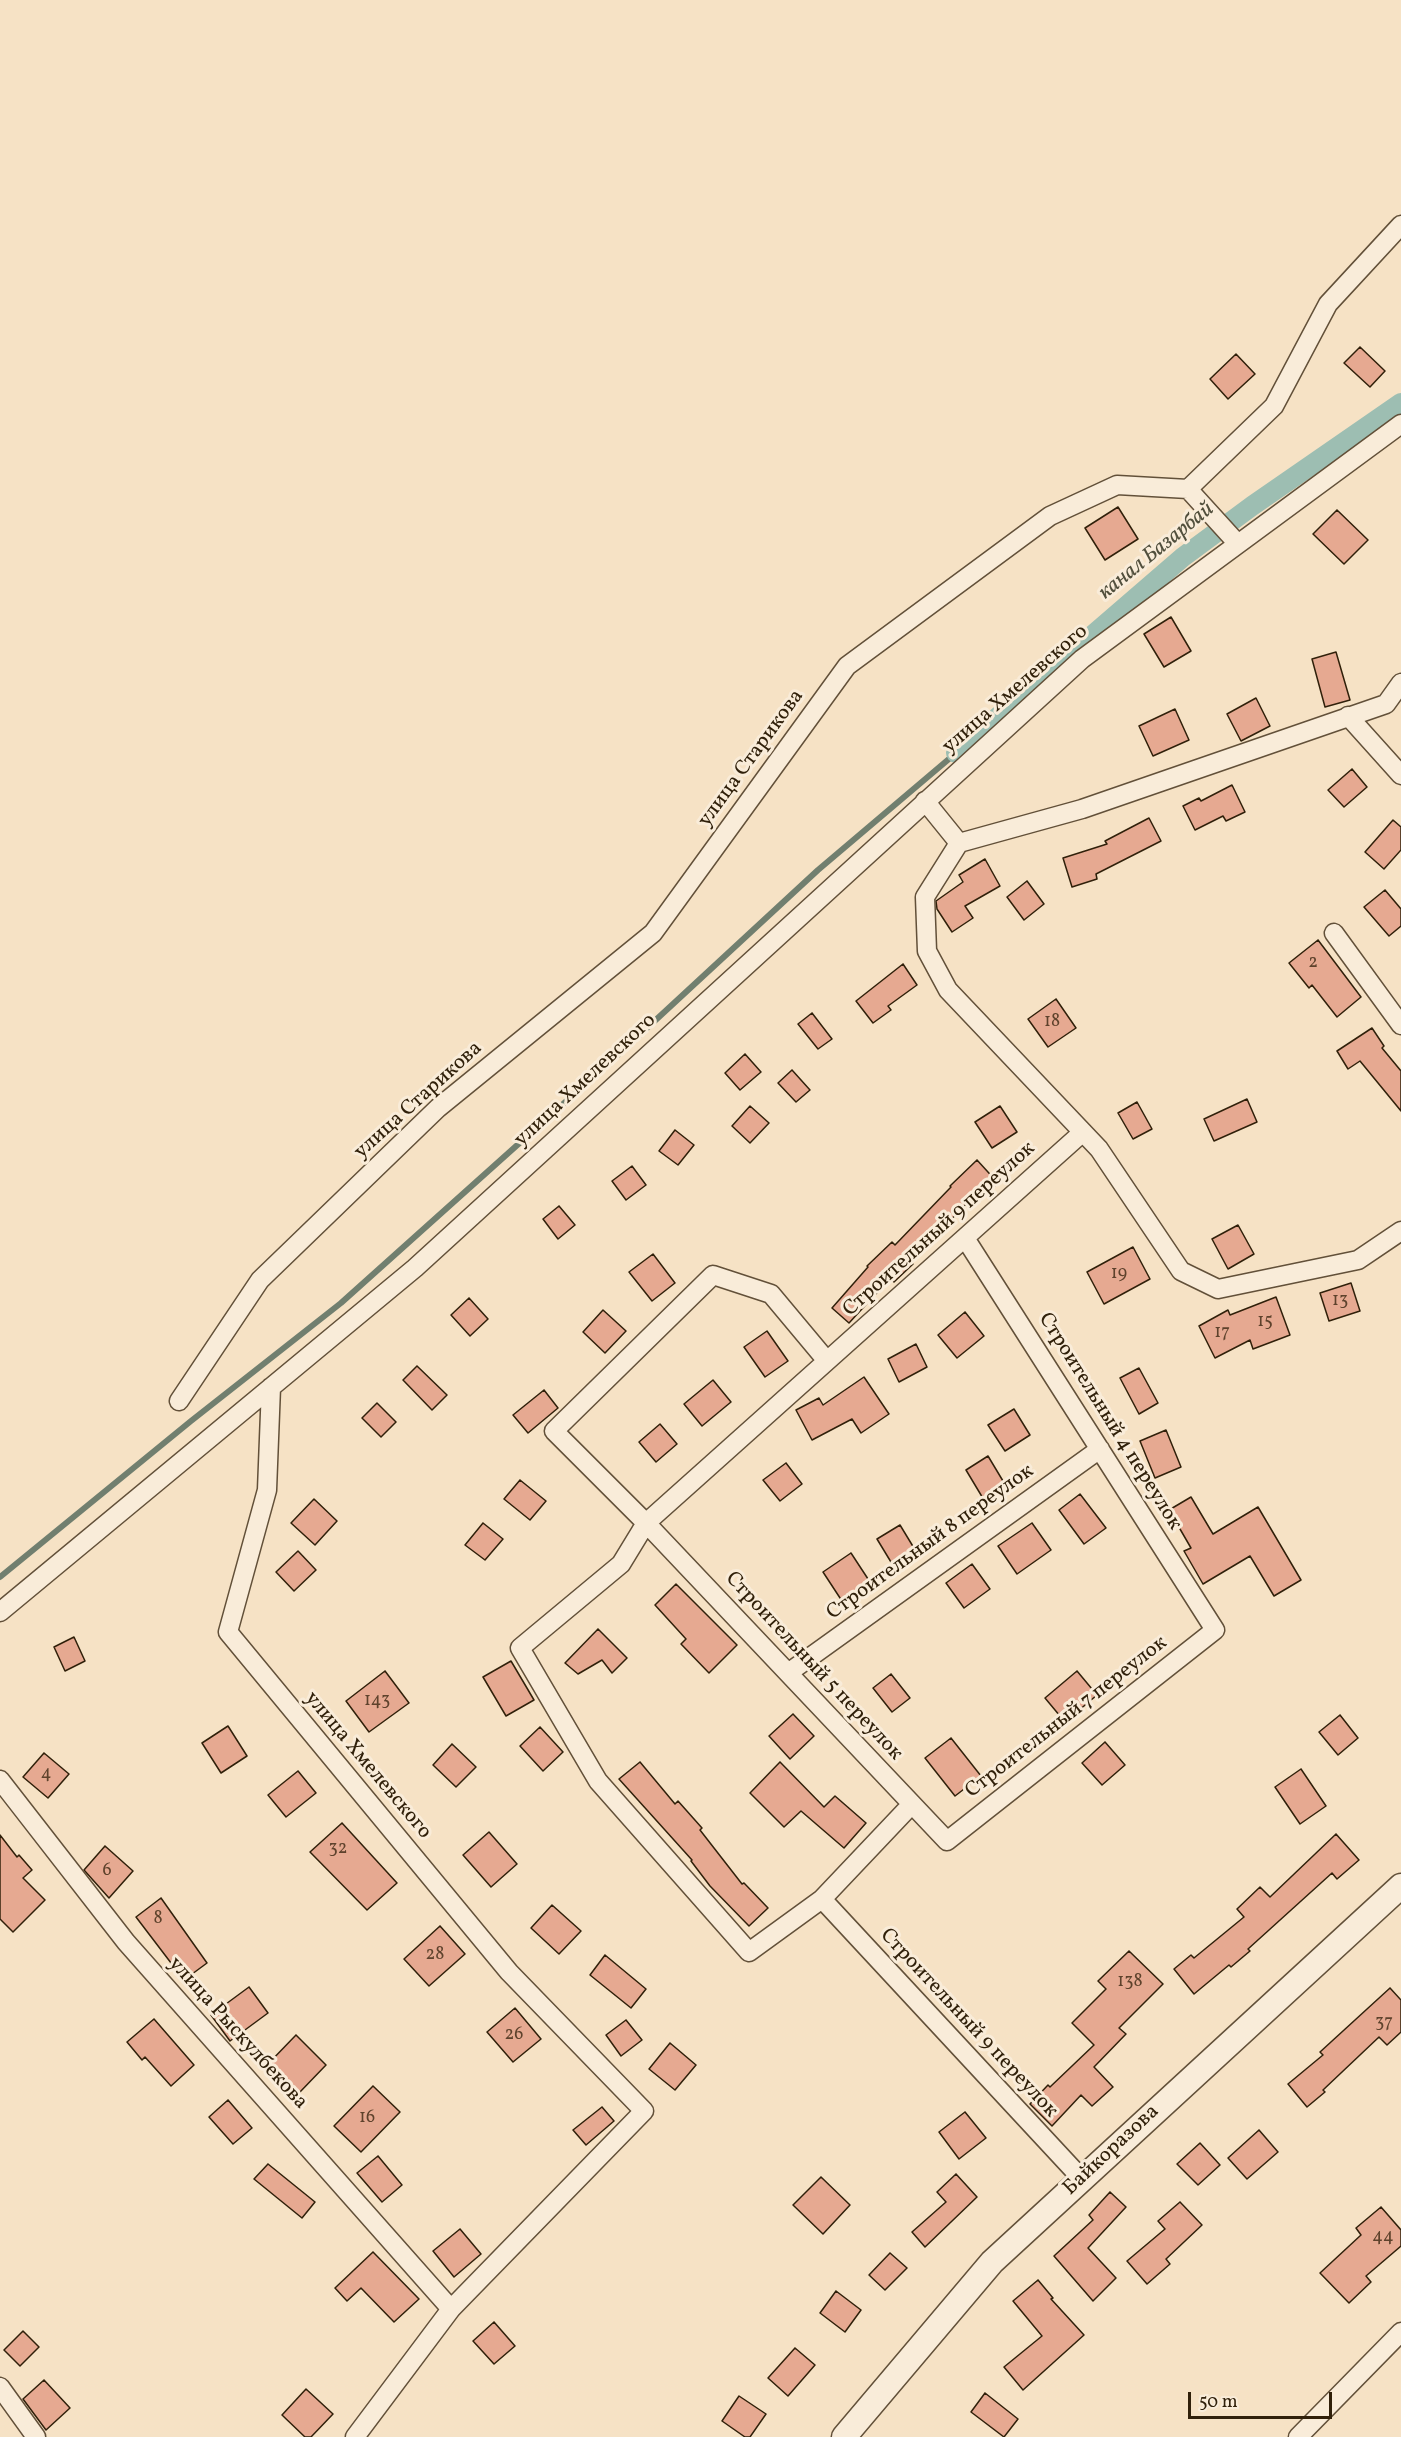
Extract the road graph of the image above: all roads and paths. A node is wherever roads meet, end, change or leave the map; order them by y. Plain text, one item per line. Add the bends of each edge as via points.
1 (1401, 225) edge
2 (1401, 424) edge
3 (1191, 493) junction
4 (1238, 543) junction
5 (1401, 683) edge
6 (1348, 716) junction
7 (1401, 775) edge
8 (925, 801) junction
9 (959, 843) junction
10 (1334, 933) dead end
11 (1401, 1025) edge
12 (1083, 1132) junction
13 (1401, 1231) edge
14 (965, 1238) junction
15 (827, 1361) junction
16 (272, 1387) junction
17 (179, 1401) dead end
18 (1100, 1449) junction
19 (646, 1523) junction
20 (0, 1612) edge
21 (1215, 1630) joint
22 (788, 1673) junction
23 (0, 1780) edge
24 (912, 1804) junction
25 (947, 1841) joint
26 (1401, 1886) edge
27 (822, 1899) junction
28 (1082, 2179) junction
29 (451, 2309) junction
30 (1401, 2332) edge
31 (0, 2387) edge
32 (36, 2437) edge
33 (355, 2437) edge
34 (844, 2437) edge
35 (1298, 2437) edge

1 - 3 street via 1328,304 1274,406
2 - 4 street, улица Хмелевского
3 - 4 street
3 - 17 street, улица Старикова via 1117,485 1050,516 847,666 653,933 438,1108 260,1280
4 - 8 street, улица Хмелевского via 1082,659
5 - 6 street via 1386,704
6 - 7 street
6 - 9 street via 1082,809
8 - 9 street
8 - 16 street, улица Хмелевского via 415,1268
9 - 12 street via 925,897 927,951 948,990
10 - 11 street
12 - 13 street via 1099,1149 1181,1271 1218,1289 1358,1260
12 - 14 street, Строительный 9 переулок
14 - 15 street, Строительный 9 переулок
14 - 18 street, Строительный 4 переулок
15 - 19 street, Строительный 9 переулок
15 - 19 street via 771,1294 713,1275 554,1431
16 - 20 street, улица Хмелевского
16 - 29 street, улица Хмелевского via 267,1490 228,1632 509,1972 644,2110
18 - 21 street, Строительный 4 переулок
18 - 22 street, Строительный 8 переулок
19 - 22 street, Строительный 5 переулок
19 - 27 street, Строительный 9 переулок via 621,1564 520,1648 598,1781 749,1952
21 - 25 street, Строительный 7 переулок
22 - 24 street, Строительный 5 переулок
23 - 29 street, улица Рыскулбекова via 126,1942
24 - 25 street, Строительный 5 переулок
24 - 27 street, Строительный 9 переулок
26 - 28 street, Байкоразова
27 - 28 street, Строительный 9 переулок
28 - 34 street, Байкоразова via 992,2262
29 - 33 street
30 - 35 street
31 - 32 street

